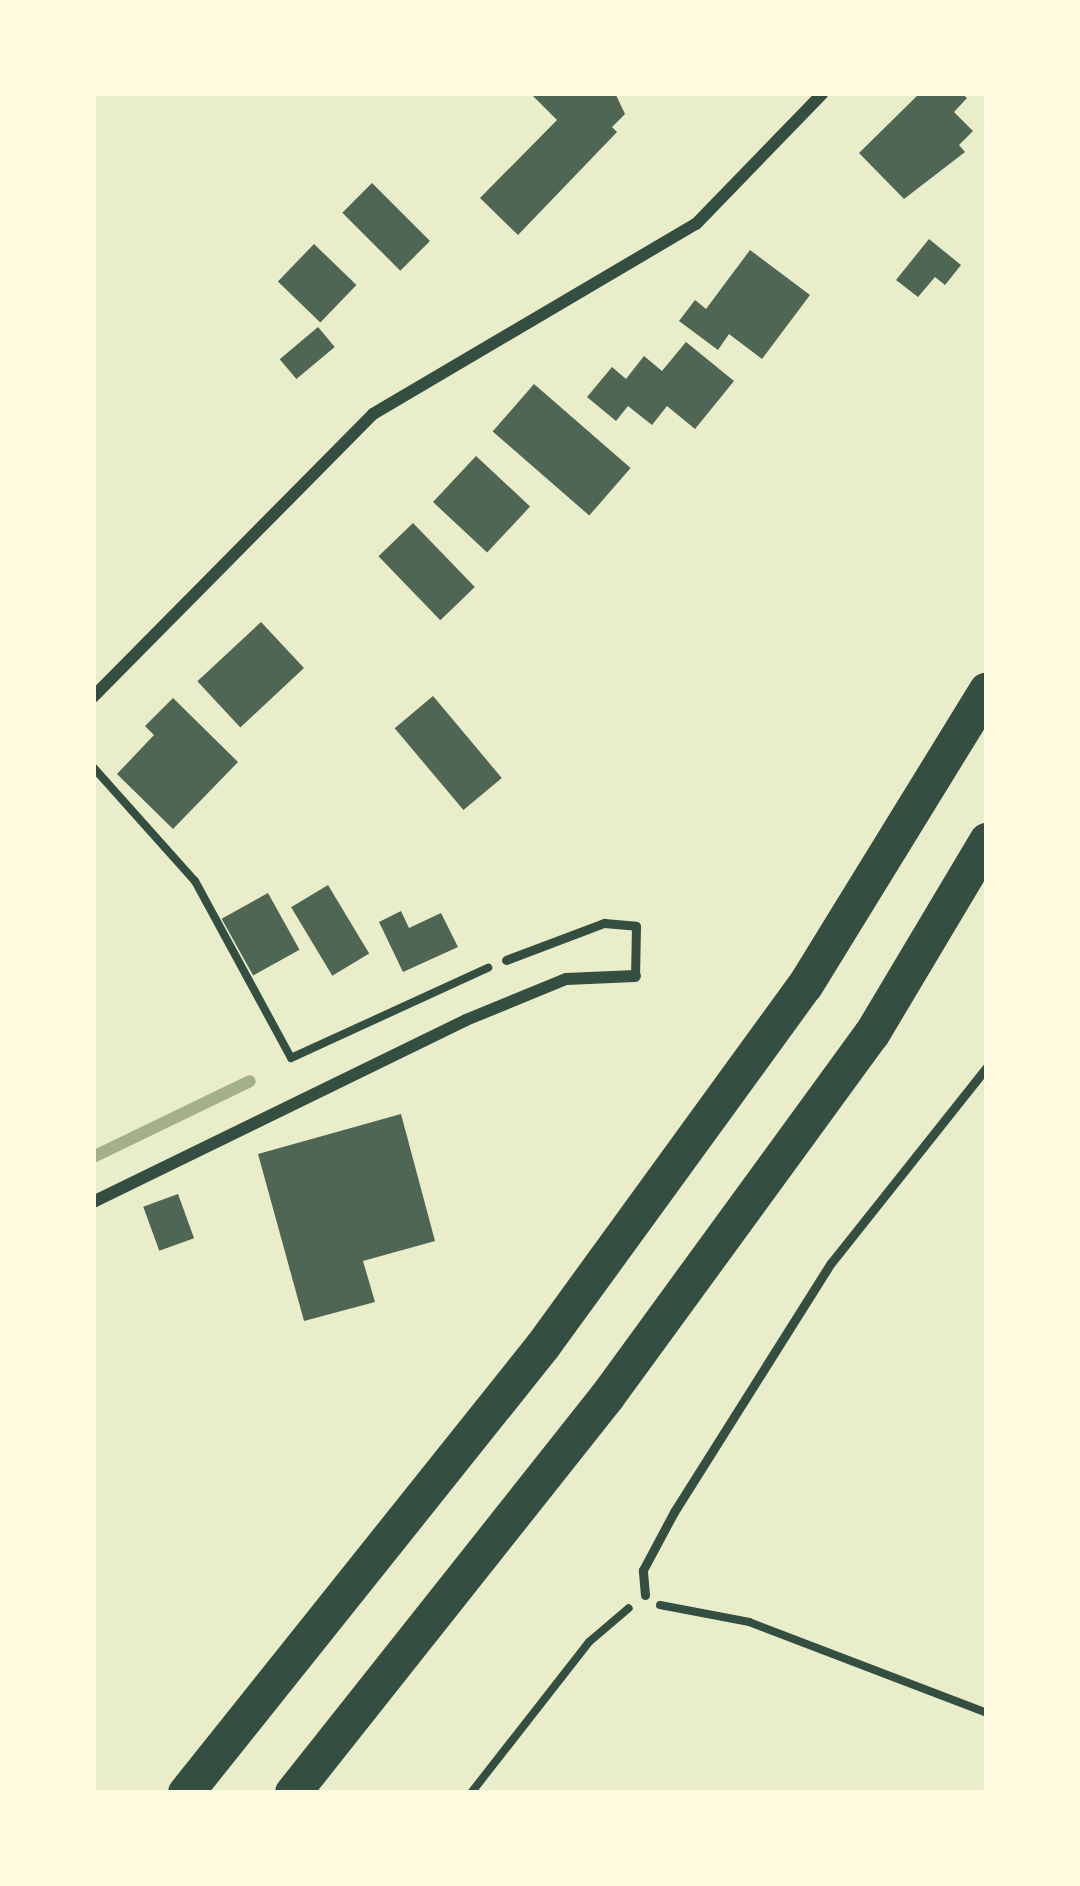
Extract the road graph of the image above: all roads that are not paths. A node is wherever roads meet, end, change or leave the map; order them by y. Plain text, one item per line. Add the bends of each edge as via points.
1 (823, 93) edge
2 (987, 690) edge
3 (93, 698) edge
4 (987, 841) edge
5 (506, 960) road end
6 (635, 976) joint
7 (987, 1067) edge
8 (93, 1202) edge
9 (645, 1595) road end
10 (186, 1793) edge
11 (293, 1793) edge

1 - 3 street via 696,224 374,414
2 - 10 highway via 764,1043 544,1346
4 - 11 highway via 844,1072 607,1397
5 - 6 lane via 604,922 637,926
6 - 8 street via 546,987
7 - 9 lane via 831,1263 674,1512 643,1570

